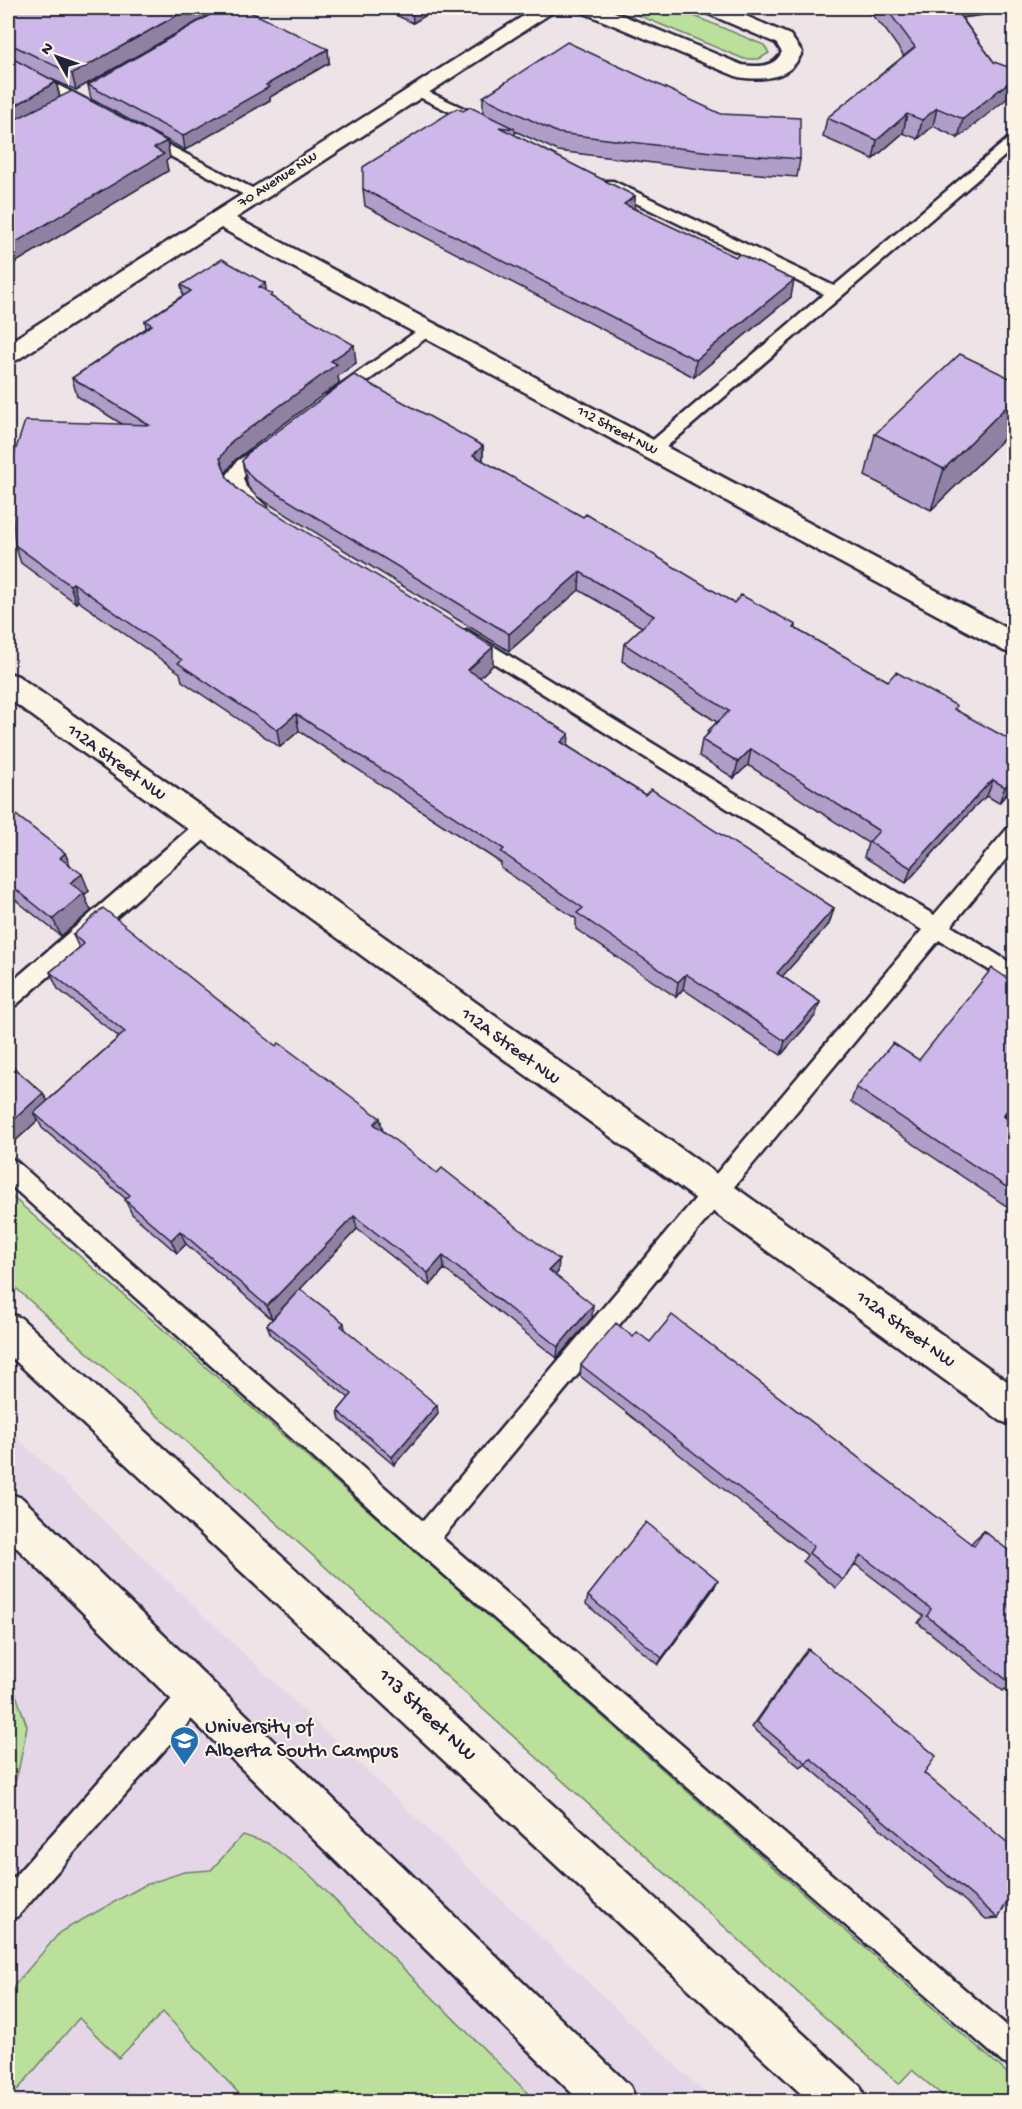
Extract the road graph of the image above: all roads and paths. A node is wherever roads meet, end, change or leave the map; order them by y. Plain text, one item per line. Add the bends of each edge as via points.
1 (549, 8) edge
2 (589, 8) edge
3 (711, 8) edge
4 (8, 63) edge
5 (95, 88) edge
6 (418, 91) junction
7 (75, 99) junction
8 (56, 110) edge
9 (106, 116) edge
10 (126, 126) edge
11 (499, 131) edge
12 (1014, 141) edge
13 (594, 177) edge
14 (255, 195) junction
15 (219, 218) junction
16 (837, 294) junction
17 (427, 329) junction
18 (8, 354) edge
19 (325, 404) edge
20 (279, 438) edge
21 (652, 450) junction
22 (269, 514) edge
23 (451, 627) edge
24 (1014, 644) edge
25 (8, 684) edge
26 (205, 827) junction
27 (1014, 835) edge
28 (936, 927) junction
29 (1014, 976) edge
30 (8, 998) edge
31 (8, 1168) edge
32 (715, 1195) junction
33 (8, 1330) edge
34 (1014, 1408) edge
35 (8, 1512) edge
36 (424, 1540) junction
37 (195, 1694) junction
38 (8, 1906) edge
39 (1014, 2052) edge
40 (614, 2102) edge
41 (844, 2102) edge

1 - 6 street, 70 Avenue NW
2 - 3 street via 738,71 764,73 790,59 792,52 783,39
4 - 7 lane
5 - 7 lane
6 - 11 lane
6 - 14 street, 70 Avenue NW
7 - 8 lane
7 - 9 lane
10 - 14 lane
12 - 16 lane
13 - 16 lane
14 - 15 street, 70 Avenue NW
15 - 17 street, 112 Street NW
15 - 18 street, 70 Avenue NW
16 - 21 lane
17 - 19 lane
17 - 21 street, 112 Street NW
20 - 22 lane via 243,465 234,478 243,496
21 - 24 street, 112 Street NW
23 - 28 lane
25 - 26 street, 112A Street NW
26 - 30 lane
26 - 32 street, 112A Street NW
27 - 28 lane
28 - 29 lane
28 - 32 lane
31 - 36 lane
32 - 34 street, 112A Street NW
32 - 36 lane
33 - 41 street, 113 Street NW
35 - 37 street
36 - 39 lane
37 - 38 lane
37 - 40 street

